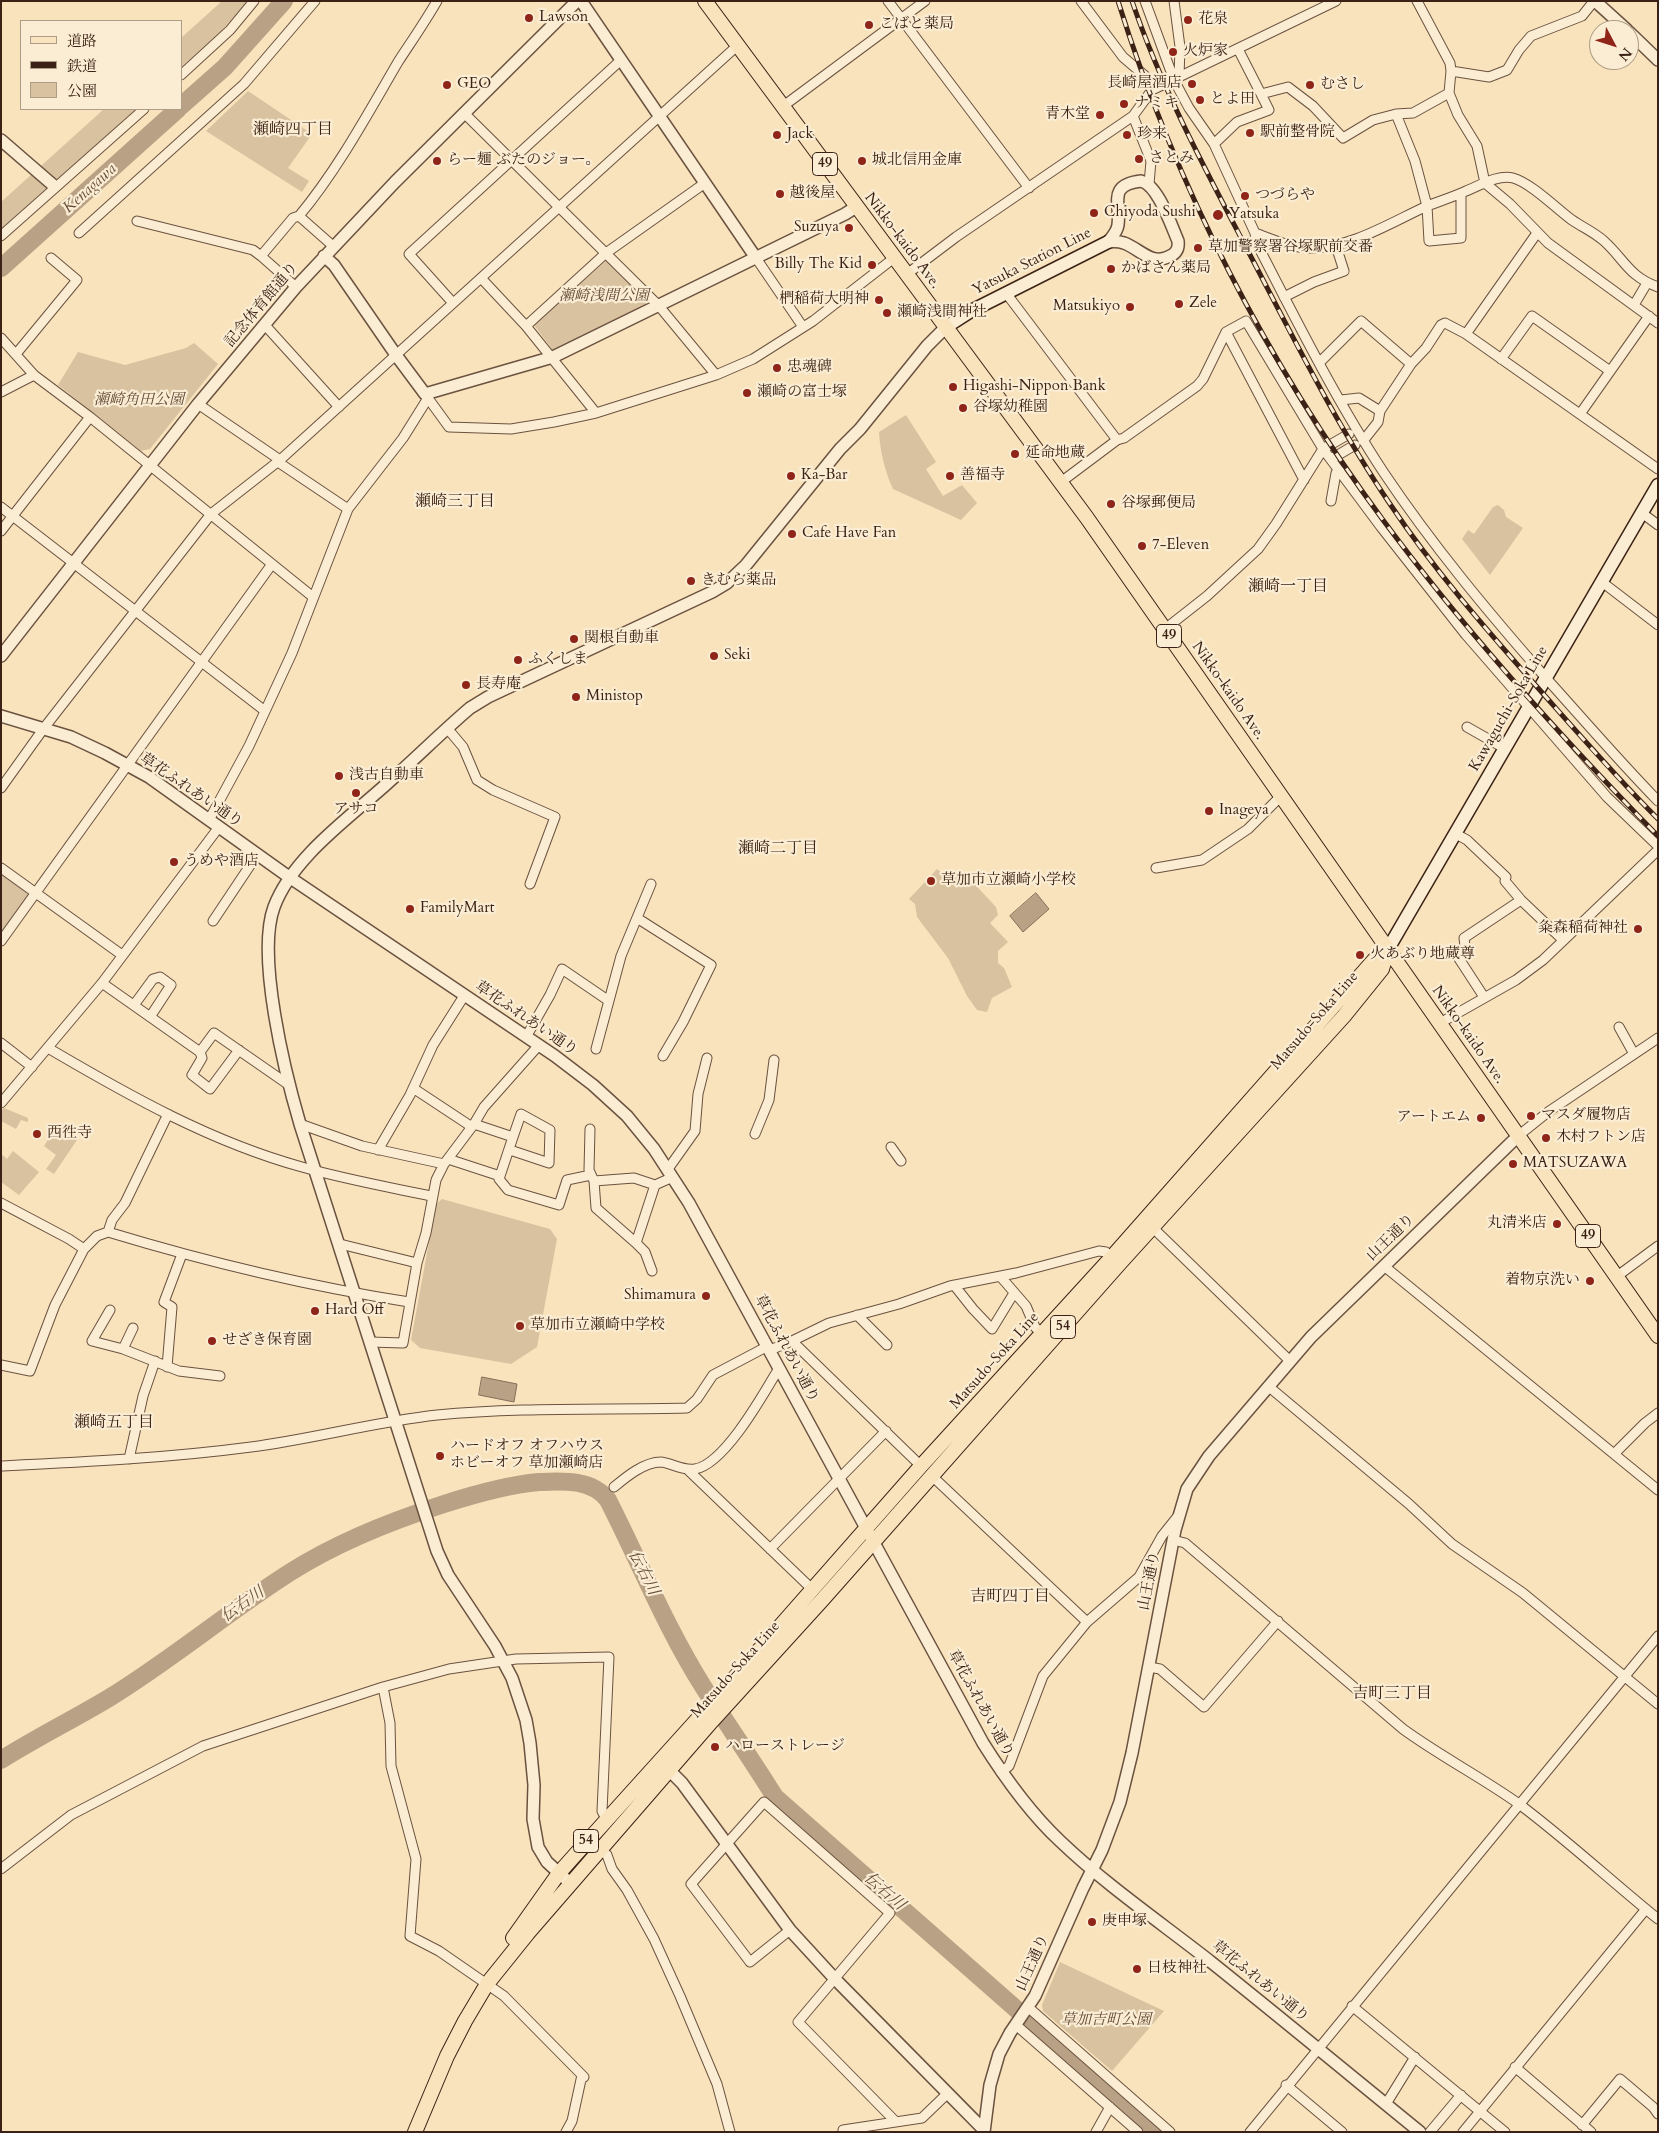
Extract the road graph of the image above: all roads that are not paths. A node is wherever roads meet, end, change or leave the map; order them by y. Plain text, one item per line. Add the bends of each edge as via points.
1 (254, 1) edge
2 (315, 1) edge
3 (437, 1) edge
4 (577, 1) edge
5 (581, 1) edge
6 (704, 1) edge
7 (888, 1) edge
8 (924, 1) edge
9 (1080, 1) edge
10 (1145, 1) edge
11 (1174, 1) edge
12 (1336, 1) edge
13 (1417, 1) edge
14 (1595, 1) edge
15 (902, 18) junction
16 (1616, 20) edge
17 (1639, 42) edge
18 (737, 46) junction
19 (1238, 49) junction
20 (621, 60) junction
21 (1658, 60) edge
22 (1451, 71) junction
23 (182, 74) edge
24 (1177, 78) junction
25 (1158, 87) junction
26 (1449, 93) junction
27 (1261, 94) junction
28 (782, 107) junction
29 (143, 110) edge
30 (464, 114) junction
31 (1396, 114) junction
32 (1133, 116) junction
33 (659, 117) junction
34 (1, 140) edge
35 (1214, 144) junction
36 (511, 160) junction
37 (705, 183) junction
38 (1485, 183) junction
39 (1149, 184) junction
40 (54, 186) junction
41 (1029, 188) junction
42 (1461, 194) junction
43 (1427, 206) junction
44 (559, 207) junction
45 (856, 207) junction
46 (299, 216) junction
47 (137, 221) dead end
48 (1255, 233) junction
49 (1537, 233) junction
50 (79, 234) dead end
51 (1, 236) edge
52 (1108, 242) junction
53 (333, 246) junction
54 (1336, 246) junction
55 (606, 253) junction
56 (261, 256) junction
57 (324, 256) junction
58 (51, 258) dead end
59 (756, 258) junction
60 (894, 258) junction
61 (907, 274) junction
62 (481, 278) junction
63 (1647, 283) junction
64 (296, 287) junction
65 (1658, 287) edge
66 (1006, 293) junction
67 (1284, 298) junction
68 (454, 303) junction
69 (1634, 305) junction
70 (659, 306) junction
71 (1649, 316) junction
72 (1658, 323) edge
73 (264, 324) junction
74 (526, 326) junction
75 (946, 326) junction
76 (803, 327) junction
77 (1226, 332) junction
78 (1466, 334) junction
79 (1, 338) edge
80 (16, 354) junction
81 (396, 355) junction
82 (553, 358) junction
83 (1501, 359) junction
84 (1320, 362) junction
85 (1411, 364) junction
86 (1610, 371) junction
87 (34, 374) junction
88 (716, 375) junction
89 (1, 392) edge
90 (427, 396) junction
91 (1341, 400) junction
92 (198, 404) junction
93 (339, 407) junction
94 (1380, 411) junction
95 (596, 413) junction
96 (1580, 414) junction
97 (90, 417) junction
98 (1354, 431) junction
99 (1117, 440) junction
100 (1360, 442) junction
101 (1323, 449) junction
102 (1331, 459) junction
103 (279, 461) junction
104 (150, 466) junction
105 (1658, 469) edge
106 (1340, 470) junction
107 (1304, 480) junction
108 (1061, 482) junction
109 (1658, 485) edge
110 (1331, 501) dead end
111 (1, 507) edge
112 (348, 509) junction
113 (1642, 513) junction
114 (211, 514) junction
115 (13, 516) junction
116 (1658, 524) edge
117 (1, 531) edge
118 (74, 563) junction
119 (272, 564) junction
120 (1602, 582) junction
121 (313, 596) junction
122 (136, 611) junction
123 (1658, 625) edge
124 (1165, 629) junction
125 (1, 656) edge
126 (202, 662) junction
127 (1546, 678) junction
128 (1530, 707) junction
129 (265, 711) junction
130 (1, 716) edge
131 (1467, 727) dead end
132 (44, 728) junction
133 (446, 728) junction
134 (1504, 748) junction
135 (127, 765) junction
136 (1, 788) edge
137 (1281, 796) junction
138 (1658, 801) edge
139 (214, 824) junction
140 (1456, 834) junction
141 (1658, 848) edge
142 (257, 855) junction
143 (1, 868) edge
144 (1156, 868) dead end
145 (289, 877) junction
146 (530, 884) dead end
147 (651, 884) dead end
148 (36, 893) junction
149 (1520, 900) junction
150 (637, 918) junction
151 (213, 921) dead end
152 (1563, 940) junction
153 (1, 941) edge
154 (1388, 949) junction
155 (122, 955) junction
156 (102, 983) junction
157 (464, 996) junction
158 (1484, 997) junction
159 (609, 1001) junction
160 (134, 1005) junction
161 (150, 1017) junction
162 (1440, 1023) junction
163 (1619, 1027) dead end
164 (526, 1037) junction
165 (1658, 1038) edge
166 (1, 1043) edge
167 (538, 1045) junction
168 (48, 1048) junction
169 (596, 1049) dead end
170 (238, 1050) junction
171 (200, 1052) junction
172 (1634, 1054) junction
173 (664, 1056) dead end
174 (707, 1058) dead end
175 (774, 1060) dead end
176 (32, 1066) junction
177 (289, 1085) junction
178 (413, 1088) junction
179 (1, 1103) edge
180 (168, 1114) junction
181 (300, 1124) junction
182 (473, 1126) junction
183 (590, 1129) dead end
184 (755, 1134) dead end
185 (1518, 1136) junction
186 (514, 1137) junction
187 (891, 1147) dead end
188 (378, 1150) junction
189 (510, 1150) junction
190 (446, 1161) junction
191 (901, 1161) dead end
192 (315, 1170) junction
193 (670, 1173) junction
194 (500, 1176) junction
195 (592, 1178) junction
196 (655, 1185) junction
197 (431, 1196) junction
198 (1, 1204) edge
199 (1148, 1224) junction
200 (108, 1232) junction
201 (636, 1243) junction
202 (340, 1244) junction
203 (1658, 1246) edge
204 (84, 1249) junction
205 (182, 1254) junction
206 (1116, 1260) junction
207 (417, 1263) junction
208 (1384, 1266) junction
209 (652, 1271) dead end
210 (1000, 1276) junction
211 (1616, 1277) junction
212 (954, 1285) junction
213 (1014, 1293) junction
214 (354, 1294) junction
215 (409, 1302) junction
216 (110, 1310) dead end
217 (857, 1315) junction
218 (132, 1328) dead end
219 (1042, 1334) junction
220 (1658, 1336) edge
221 (792, 1341) junction
222 (370, 1342) junction
223 (887, 1345) dead end
224 (769, 1348) junction
225 (123, 1349) junction
226 (155, 1361) junction
227 (1290, 1361) junction
228 (167, 1367) junction
229 (2, 1368) edge
230 (779, 1368) junction
231 (220, 1376) dead end
232 (1268, 1386) junction
233 (1658, 1413) edge
234 (395, 1421) junction
235 (886, 1431) junction
236 (1614, 1454) junction
237 (129, 1459) junction
238 (1, 1466) edge
239 (921, 1466) junction
240 (687, 1469) junction
241 (932, 1476) junction
242 (839, 1479) junction
243 (614, 1487) dead end
244 (1658, 1490) edge
245 (1178, 1516) junction
246 (870, 1535) junction
247 (1173, 1540) junction
248 (770, 1549) junction
249 (813, 1590) junction
250 (1278, 1621) junction
251 (1087, 1622) junction
252 (1658, 1636) edge
253 (504, 1661) junction
254 (1149, 1667) junction
255 (1624, 1677) junction
256 (383, 1687) junction
257 (726, 1696) junction
258 (1658, 1704) edge
259 (708, 1716) junction
260 (659, 1761) junction
261 (670, 1770) junction
262 (1001, 1772) junction
263 (1519, 1804) junction
264 (606, 1819) junction
265 (727, 1845) junction
266 (600, 1849) junction
267 (1, 1869) edge
268 (1092, 1869) junction
269 (558, 1873) junction
270 (570, 1883) junction
271 (1646, 1909) junction
272 (1658, 1919) edge
273 (790, 1930) junction
274 (835, 1979) junction
275 (487, 1984) junction
276 (1352, 2006) junction
277 (1028, 2009) junction
278 (1017, 2023) junction
279 (1318, 2048) junction
280 (1414, 2057) junction
281 (1515, 2067) junction
282 (1286, 2086) junction
283 (948, 2093) junction
284 (1461, 2095) junction
285 (1386, 2104) junction
286 (1110, 2107) junction
287 (1480, 2111) junction
288 (1658, 2114) edge
289 (894, 2121) junction
290 (1582, 2125) junction
291 (843, 2130) dead end
292 (984, 2131) edge
293 (415, 2132) edge
294 (566, 2132) edge
295 (730, 2132) edge
296 (1096, 2132) edge
297 (1138, 2132) edge
298 (1170, 2132) edge
299 (1250, 2132) edge
300 (1342, 2132) edge
301 (1420, 2132) edge
302 (1430, 2132) edge
303 (1464, 2132) edge
304 (1505, 2132) edge
305 (1590, 2132) edge

1 - 23 street via 230,30
2 - 50 street via 244,84
3 - 46 street via 352,140
4 - 30 street, 記念体育館通り
5 - 20 street
6 - 18 main road, Nikko-kaido Ave. / 49
7 - 15 street
8 - 15 street
9 - 25 street via 1123,57
10 - 24 street
11 - 24 street via 1180,47
12 - 19 street
13 - 22 street via 1450,63
14 - 16 street
14 - 22 street via 1582,16 1531,36 1507,70 1489,77
15 - 28 street
15 - 41 street
17 - 21 street
18 - 28 main road, Nikko-kaido Ave. / 49
18 - 33 street
19 - 24 street
19 - 27 street
20 - 33 street
20 - 36 street
22 - 26 street
24 - 25 street
24 - 35 street via 1189,108
25 - 32 street via 1152,90
26 - 31 street via 1413,113
26 - 38 street via 1477,146
27 - 31 street via 1288,88 1313,106 1343,138 1373,120
27 - 35 street via 1269,110 1237,122
28 - 45 main road, Nikko-kaido Ave. / 49
29 - 40 street
30 - 36 street
30 - 53 street, 記念体育館通り
31 - 43 street via 1415,161
32 - 39 street via 1151,161
32 - 41 street
33 - 37 street
33 - 44 street
34 - 40 street
35 - 48 street
36 - 44 street
36 - 68 street via 409,254
37 - 55 street
37 - 59 street
38 - 42 street
38 - 49 street
38 - 63 street via 1505,178 1520,182 1593,232 1630,272
39 - 52 street via 1132,182 1120,191 1116,198 1118,225
39 - 52 street via 1178,242 1177,251 1157,260 1122,242
40 - 51 street
41 - 61 street via 956,236
42 - 43 street
42 - 43 street via 1461,238 1429,241
43 - 54 street
44 - 55 street
44 - 62 street
45 - 59 street
45 - 60 main road, Nikko-kaido Ave. / 49
46 - 53 street
46 - 56 street via 293,218
47 - 56 street via 253,250
48 - 54 street via 1308,248
48 - 67 street via 1256,242
49 - 69 street via 1569,260
49 - 78 street
52 - 66 main road, Yatsuka Station Line
53 - 57 street, 記念体育館通り
54 - 67 street via 1344,271
55 - 70 street
55 - 74 street
56 - 64 street
57 - 64 street, 記念体育館通り
57 - 81 street via 334,265
58 - 80 street via 77,280
59 - 70 street
59 - 76 street
60 - 61 main road, Nikko-kaido Ave. / 49
60 - 76 street
61 - 75 main road, Nikko-kaido Ave. / 49
62 - 68 street
62 - 74 street
63 - 65 street
63 - 69 street
64 - 73 street, 記念体育館通り
66 - 75 main road, Yatsuka Station Line
66 - 99 street
67 - 84 street
68 - 81 street
69 - 71 street
70 - 82 street
70 - 88 street
71 - 72 street
71 - 86 street
73 - 92 street, 記念体育館通り
73 - 93 street
74 - 82 street
75 - 108 main road, Nikko-kaido Ave. / 49
75 - 133 street via 746,565 727,583 488,696
76 - 88 street via 753,359
77 - 99 street via 1197,386
77 - 101 street via 1246,321
77 - 107 street
78 - 83 street
78 - 85 street via 1445,323 1441,325
79 - 80 street
80 - 87 street
81 - 90 street
81 - 93 street
82 - 90 street
82 - 95 street
83 - 86 street via 1532,316
83 - 96 street
84 - 85 street via 1361,322
84 - 91 street
85 - 94 street
86 - 96 street
87 - 89 street
87 - 97 street
88 - 95 street
90 - 95 street via 449,427 511,429
90 - 112 street via 403,438
91 - 94 street via 1359,398
91 - 98 street
92 - 103 street
92 - 104 street, 記念体育館通り
93 - 103 street
94 - 100 street via 1378,422
96 - 105 street
97 - 104 street
97 - 115 street
98 - 100 street
98 - 101 street
99 - 108 street
100 - 102 street
100 - 127 street via 1446,561
101 - 102 street
101 - 107 street
102 - 106 street
103 - 112 street
103 - 114 street
104 - 114 street
104 - 118 street, 記念体育館通り
106 - 110 street via 1336,473
106 - 128 street via 1466,635
107 - 124 street via 1258,549
108 - 124 main road, Nikko-kaido Ave. / 49
109 - 113 main road, Kawaguchi-Soka Line
111 - 115 street
112 - 121 street
113 - 116 street
113 - 120 main road, Kawaguchi-Soka Line
114 - 119 street
114 - 122 street
115 - 117 street
115 - 118 street
118 - 122 street
118 - 125 street, 記念体育館通り
119 - 121 street
119 - 126 street
120 - 123 street
120 - 127 main road, Kawaguchi-Soka Line
121 - 129 street via 292,653
122 - 126 street
122 - 132 street
124 - 137 main road, Nikko-kaido Ave. / 49
126 - 129 street
126 - 135 street
127 - 128 main road, Kawaguchi-Soka Line
127 - 138 street
128 - 134 main road, Kawaguchi-Soka Line
128 - 141 street via 1607,797
129 - 139 street
130 - 132 street, 草花ふれあい通り
131 - 134 street
132 - 135 street, 草花ふれあい通り via 80,741
132 - 136 street
133 - 145 street
133 - 146 street via 463,747 477,780 555,817
134 - 140 main road, Kawaguchi-Soka Line
135 - 139 street, 草花ふれあい通り
135 - 148 street
137 - 144 street via 1248,829 1202,860
137 - 154 main road, Nikko-kaido Ave. / 49
139 - 142 street, 草花ふれあい通り
139 - 155 street
140 - 149 street via 1467,840 1506,877 1505,881
140 - 154 main road, Kawaguchi-Soka Line
141 - 152 street
142 - 145 street, 草花ふれあい通り
142 - 151 street
143 - 148 street
145 - 157 street, 草花ふれあい通り
145 - 177 street via 274,908 268,952 276,1021
147 - 150 street
148 - 153 street
148 - 155 street
149 - 152 street
149 - 158 street via 1464,938 1465,946 1456,954
150 - 159 street via 621,956
150 - 173 street via 711,965
152 - 158 street via 1543,960
154 - 162 main road, Nikko-kaido Ave. / 49
154 - 199 main road, Matsudo-Soka Line / 54 via 1375,959
155 - 156 street
156 - 160 street
156 - 168 street
157 - 164 street, 草花ふれあい通り
157 - 178 street via 433,1044
158 - 162 street
159 - 164 street via 562,969
159 - 169 street
160 - 161 street
160 - 161 street via 152,979 160,977 172,985
161 - 171 street
162 - 185 main road, Nikko-kaido Ave. / 49
163 - 172 street
164 - 167 street, 草花ふれあい通り
165 - 172 street
166 - 176 street
167 - 182 street via 484,1107
167 - 193 street, 草花ふれあい通り via 610,1100 638,1129
168 - 176 street
168 - 180 street via 126,1094
170 - 171 street via 214,1033
170 - 171 street via 210,1089 192,1075 202,1058
170 - 177 street
172 - 185 street
174 - 193 street via 698,1094 695,1131
175 - 184 street via 769,1100
176 - 179 street
177 - 181 street
178 - 182 street
178 - 188 street
180 - 192 street via 238,1145
180 - 200 street
181 - 188 street
181 - 192 street
182 - 186 street
182 - 190 street
183 - 195 street via 589,1170
185 - 208 street, 山王通り
185 - 211 main road, Nikko-kaido Ave. / 49
186 - 189 street
186 - 189 street via 521,1114 550,1130 549,1163
187 - 191 street
188 - 190 street
189 - 194 street
190 - 194 street
190 - 197 street
192 - 197 street
192 - 202 street
193 - 196 street
193 - 224 street, 草花ふれあい通り
194 - 195 street via 508,1190 559,1205 567,1180
195 - 196 street via 634,1178
195 - 201 street via 596,1208
196 - 201 street
197 - 207 street via 426,1233
198 - 204 street
199 - 206 main road, Matsudo-Soka Line / 54
199 - 227 street
200 - 204 street via 97,1236
200 - 205 street
201 - 209 street via 645,1252
202 - 207 street
202 - 214 street
203 - 211 street
204 - 229 street via 52,1313 30,1371
205 - 214 street
205 - 228 street via 164,1302 172,1307
206 - 210 street via 1106,1252 1099,1252
206 - 219 main road, Matsudo-Soka Line / 54
206 - 241 main road, Matsudo-Soka Line / 54
207 - 215 street
208 - 227 street, 山王通り
208 - 236 street
210 - 212 street
210 - 213 street
211 - 220 main road, Nikko-kaido Ave. / 49
212 - 213 street via 992,1329
212 - 217 street
213 - 219 street via 1026,1306 1035,1327
214 - 215 street
214 - 222 street
215 - 222 street via 403,1344
216 - 225 street via 92,1341
217 - 221 street via 828,1323
217 - 223 street
218 - 225 street
219 - 239 main road, Matsudo-Soka Line / 54
221 - 224 street
221 - 235 street
222 - 234 street
224 - 230 street, 草花ふれあい通り
224 - 234 street via 713,1375 687,1408 552,1409
225 - 226 street
226 - 228 street
226 - 237 street via 143,1396
227 - 232 street, 山王通り
228 - 231 street
230 - 240 street via 753,1413 726,1447 708,1463
230 - 242 street, 草花ふれあい通り
232 - 245 street, 山王通り via 1194,1477
232 - 255 street via 1452,1544 1523,1593
233 - 236 street
234 - 237 street via 251,1447
234 - 253 street via 448,1575
235 - 239 street
235 - 242 street
236 - 244 street
237 - 238 street
239 - 246 main road, Matsudo-Soka Line / 54
240 - 243 street via 661,1462 632,1473
240 - 248 street
241 - 246 main road, Matsudo-Soka Line / 54
241 - 251 street
242 - 246 street, 草花ふれあい通り
242 - 248 street
245 - 247 street, 山王通り
245 - 251 street via 1138,1577
246 - 249 main road, Matsudo-Soka Line / 54
246 - 257 main road, Matsudo-Soka Line / 54
246 - 262 street, 草花ふれあい通り
247 - 250 street via 1185,1543
247 - 254 street, 山王通り
248 - 249 street
249 - 257 main road, Matsudo-Soka Line / 54
250 - 254 street via 1204,1708 1160,1669
250 - 263 street via 1425,1746
251 - 262 street via 1043,1676 1009,1766
252 - 255 street
253 - 256 street via 449,1669
253 - 264 street via 609,1657 602,1810
253 - 269 street via 519,1697 530,1743 536,1842 541,1854
254 - 268 street, 山王通り via 1120,1802
255 - 258 street
255 - 263 street
256 - 267 street via 192,1750 71,1815
256 - 275 street via 390,1723 391,1766 416,1859 410,1936 439,1951
257 - 259 main road, Matsudo-Soka Line / 54
259 - 260 main road, Matsudo-Soka Line / 54
259 - 261 main road, Matsudo-Soka Line / 54
260 - 261 street
260 - 264 main road, Matsudo-Soka Line / 54
261 - 265 street
261 - 266 main road, Matsudo-Soka Line / 54
262 - 268 street, 草花ふれあい通り via 1039,1820
263 - 271 street
263 - 276 street
264 - 269 main road, Matsudo-Soka Line / 54
265 - 273 street
265 - 273 street via 691,1884 750,1962
265 - 274 street via 764,1802 890,1913
266 - 270 main road, Matsudo-Soka Line / 54
266 - 295 street via 627,1890 665,1964 717,2084
268 - 277 street, 山王通り
268 - 279 street, 草花ふれあい通り
269 - 270 street
269 - 275 main road, Matsudo-Soka Line / 54 via 507,1946
270 - 275 main road, Matsudo-Soka Line / 54
271 - 272 street
271 - 281 street
273 - 274 street
274 - 283 street
274 - 289 street via 798,2022
275 - 293 main road, Matsudo-Soka Line / 54 via 447,2056
275 - 294 street via 504,1996 583,2076 572,2121
276 - 279 street
276 - 280 street
277 - 278 street, 山王通り
277 - 298 street
278 - 286 street
278 - 292 street, 山王通り via 1004,2043 994,2069
279 - 282 street
279 - 285 street, 草花ふれあい通り
280 - 284 street
280 - 285 street
281 - 287 street
281 - 290 street
282 - 299 street
282 - 300 street
283 - 289 street via 922,2118
283 - 292 street
284 - 287 street
284 - 302 street
285 - 301 street, 草花ふれあい通り
286 - 296 street
286 - 297 street
287 - 303 street
287 - 304 street
288 - 290 street via 1620,2080
289 - 291 street
290 - 305 street

